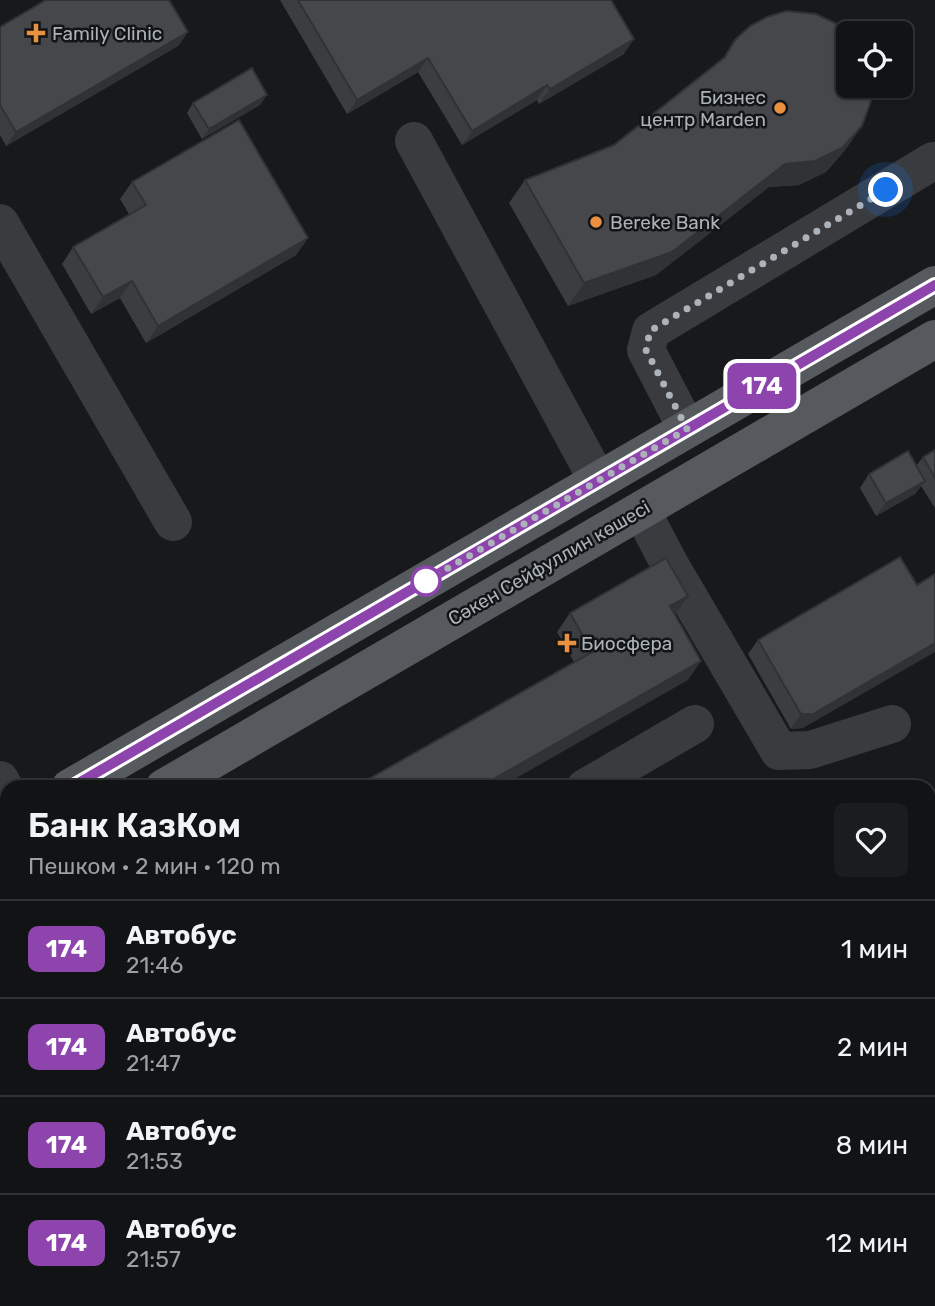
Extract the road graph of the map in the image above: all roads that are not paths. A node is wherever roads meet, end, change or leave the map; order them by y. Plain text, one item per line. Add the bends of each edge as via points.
1 (414, 141) dead end
2 (933, 161) edge
3 (0, 223) edge
4 (935, 285) edge
5 (935, 339) edge
6 (687, 429) junction
7 (598, 481) junction
8 (641, 510) junction
9 (173, 523) dead end
10 (695, 724) dead end
11 (892, 724) dead end
12 (84, 780) edge
13 (178, 780) edge
14 (598, 780) edge

1 - 7 street
2 - 6 street via 650,331 646,350
3 - 9 street
4 - 6 main road
5 - 8 main road, Сәкен Сейфуллин көшесі
6 - 7 main road
7 - 12 main road
8 - 11 street via 779,751 810,750
8 - 13 main road, Сәкен Сейфуллин көшесі
10 - 14 street

